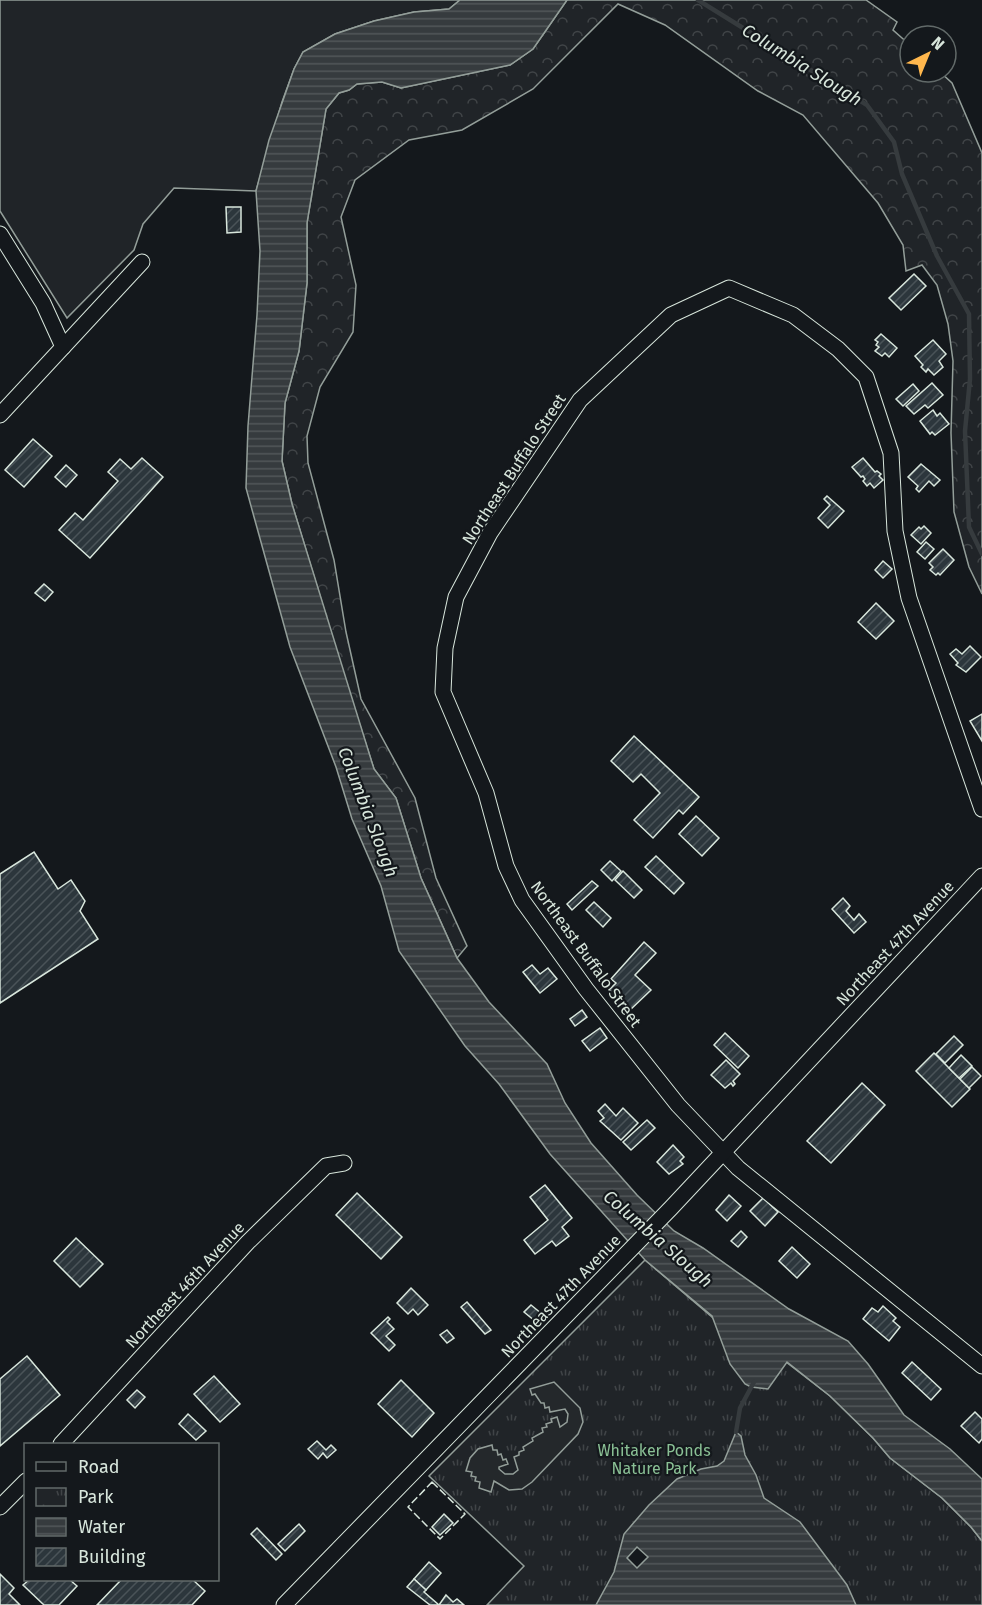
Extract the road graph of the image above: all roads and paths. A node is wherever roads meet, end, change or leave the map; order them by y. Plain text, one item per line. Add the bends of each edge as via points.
1 (0, 234) edge
2 (142, 261) dead end
3 (63, 346) junction
4 (0, 415) edge
5 (982, 809) edge
6 (982, 876) edge
7 (723, 1154) junction
8 (344, 1163) dead end
9 (982, 1366) edge
10 (61, 1443) edge
11 (24, 1483) edge
12 (0, 1507) edge
13 (284, 1605) edge

1 - 3 street via 43,303
2 - 3 street
3 - 4 street
5 - 7 street, Northeast Buffalo Street via 909,598 895,531 892,461 866,377 793,315 729,288 671,315 580,400 490,533 456,597 445,648 443,692 484,787 506,866 522,900 622,1035
6 - 7 street, Northeast 47th Avenue
7 - 9 street, Northeast Buffalo Street
7 - 13 street, Northeast 47th Avenue
8 - 10 street, Northeast 46th Avenue via 326,1166 248,1242
11 - 12 street

